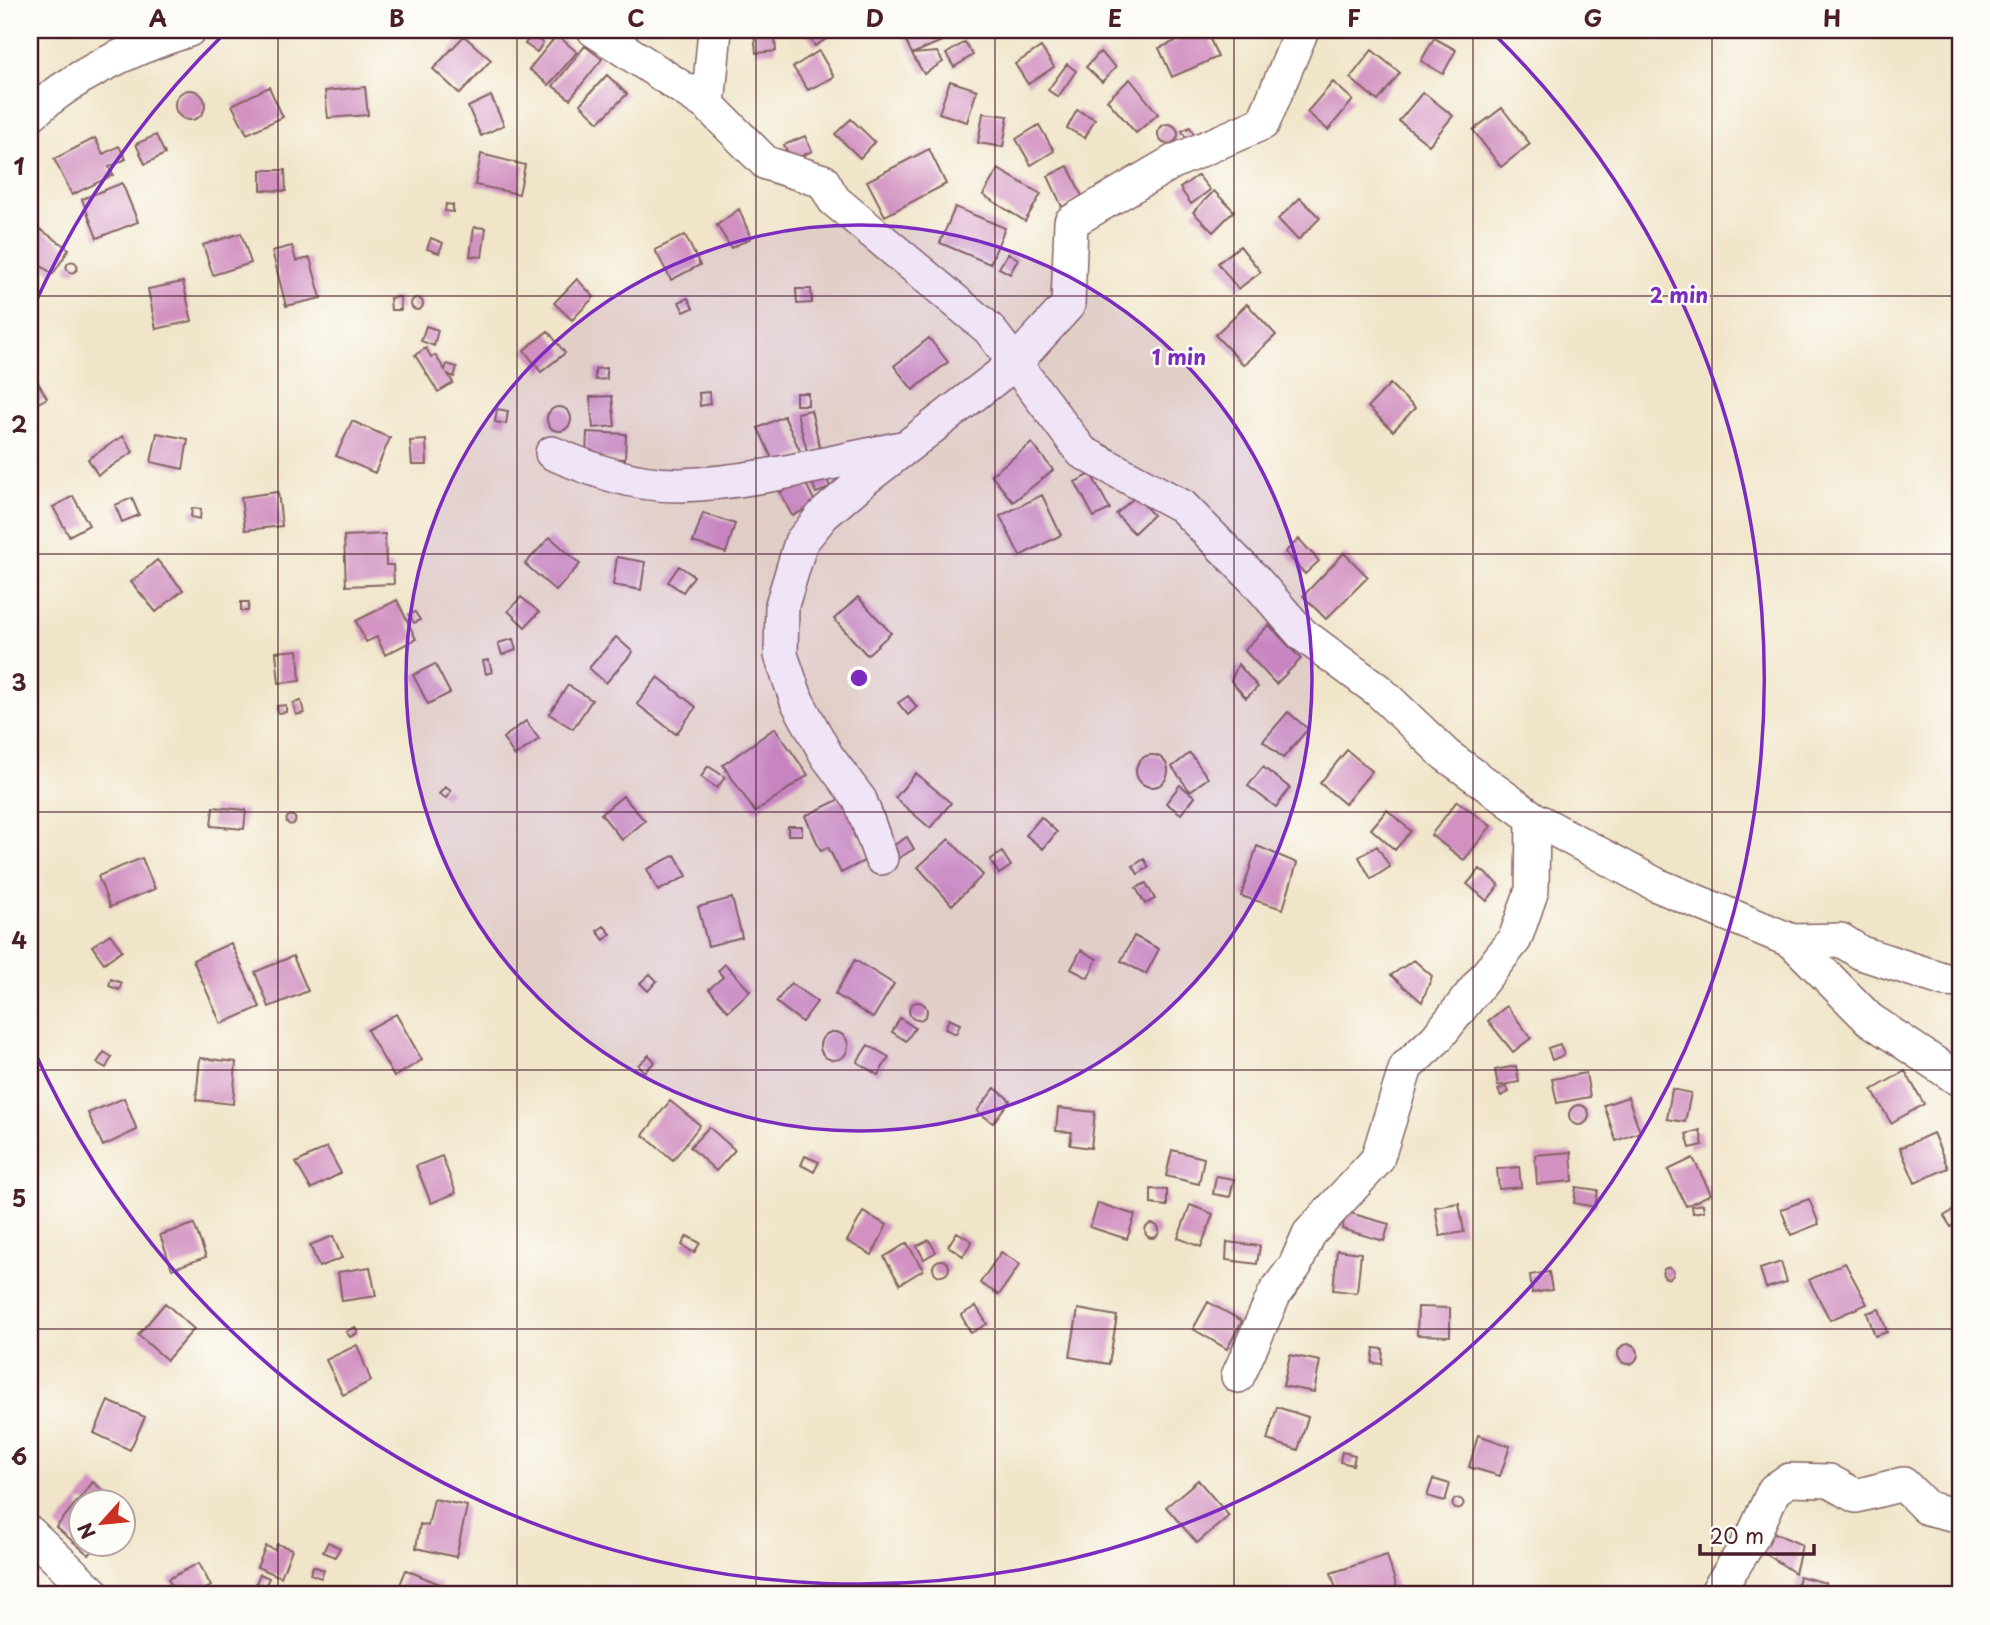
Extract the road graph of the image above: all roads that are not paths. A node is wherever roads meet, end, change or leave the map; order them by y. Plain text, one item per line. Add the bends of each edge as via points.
1 (189, 30) edge
2 (594, 30) edge
3 (715, 30) edge
4 (1303, 30) edge
5 (708, 105) junction
6 (30, 115) edge
7 (1014, 363) junction
8 (911, 446) junction
9 (552, 453) dead end
10 (1533, 818) junction
11 (881, 858) dead end
12 (1792, 941) junction
13 (1960, 981) edge
14 (1960, 1080) edge
15 (1238, 1376) dead end
16 (1960, 1516) edge
17 (30, 1533) edge
18 (95, 1595) edge
19 (1715, 1595) edge

1 - 6 street via 135,47 49,97
2 - 5 street
3 - 5 street
4 - 7 street via 1262,123 1173,162 1071,222 1068,305
5 - 7 street via 766,163 823,181 834,200 989,329
7 - 8 street
7 - 10 street via 1083,452 1182,506 1302,634 1379,691 1446,755
8 - 9 street via 771,474 678,485 613,477
8 - 11 street via 823,515 808,533 801,542 782,605 781,655 797,701 827,756 860,800
10 - 12 street via 1657,885
10 - 15 street via 1532,890 1515,939 1436,1038 1406,1066 1377,1160 1309,1234 1295,1266 1275,1293
12 - 13 street via 1841,940 1861,953
12 - 14 street via 1869,1020
16 - 19 street via 1927,1508 1903,1484 1856,1496 1829,1481 1789,1480 1774,1490 1754,1534
17 - 18 street

